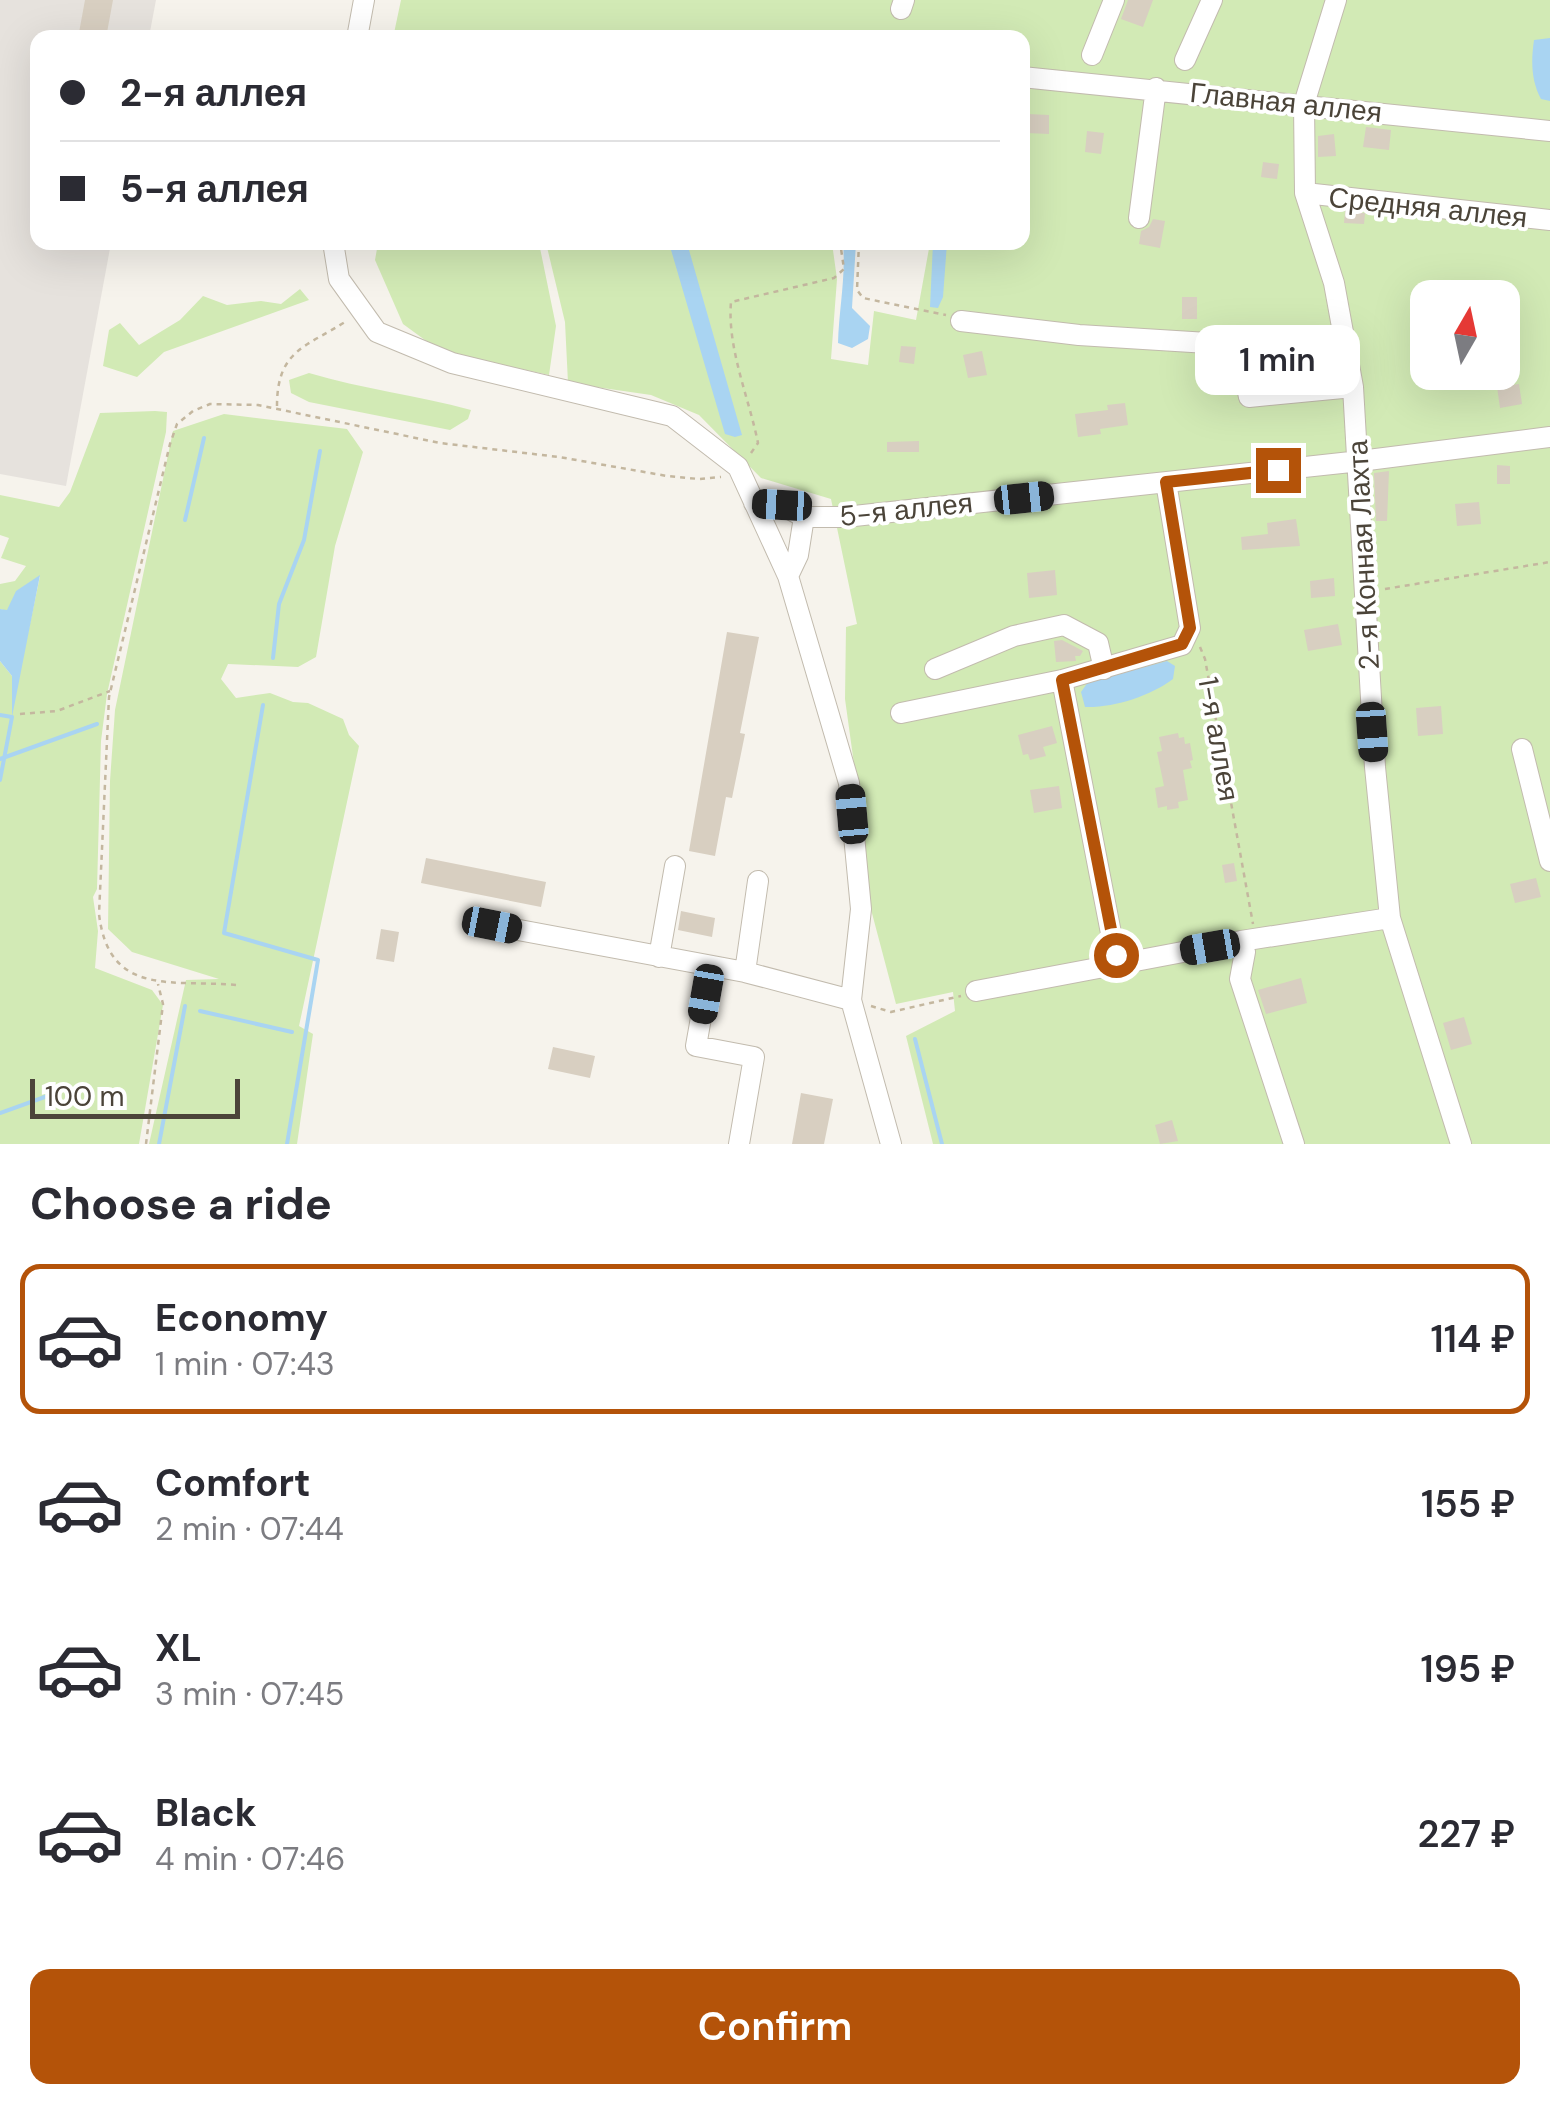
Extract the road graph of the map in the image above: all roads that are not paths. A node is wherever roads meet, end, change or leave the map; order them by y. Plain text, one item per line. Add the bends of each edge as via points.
1 (364, 0) edge
2 (1114, 0) edge
3 (1212, 0) edge
4 (1336, 0) edge
5 (358, 30) edge
6 (1092, 55) dead end
7 (1186, 60) dead end
8 (1030, 78) edge
9 (1156, 88) junction
10 (1304, 104) junction
11 (1550, 131) edge
12 (1305, 194) junction
13 (1140, 218) dead end
14 (1550, 220) edge
15 (335, 250) edge
16 (961, 321) road end
17 (1353, 387) junction
18 (1550, 436) edge
19 (1360, 462) junction
20 (1166, 482) junction
21 (751, 496) junction
22 (804, 517) junction
23 (788, 576) junction
24 (1104, 668) junction
25 (935, 669) dead end
26 (1062, 680) junction
27 (902, 713) dead end
28 (1522, 749) dead end
29 (1542, 804) edge
30 (1550, 861) edge
31 (675, 866) dead end
32 (758, 881) dead end
33 (1390, 918) junction
34 (492, 925) dead end
35 (1248, 940) junction
36 (659, 957) junction
37 (1117, 964) junction
38 (710, 967) junction
39 (745, 972) junction
40 (976, 992) road end
41 (851, 1000) junction
42 (739, 1144) edge
43 (892, 1144) edge
44 (1294, 1144) edge
45 (1461, 1144) edge

1 - 5 street
2 - 6 street
3 - 7 street
4 - 10 street, 2-я Конная Лахта
8 - 9 street, Главная аллея
9 - 10 street, Главная аллея
9 - 13 street
10 - 11 street, Главная аллея
10 - 12 street, 2-я Конная Лахта
12 - 14 street, Средняя аллея
12 - 17 street, 2-я Конная Лахта via 1334,283
15 - 21 street via 340,279 378,332 452,363 672,416 738,467
16 - 17 street via 1224,344 1240,353 1250,397
17 - 19 street, 2-я Конная Лахта
18 - 19 street, 5-я аллея
19 - 20 street, 5-я аллея
19 - 33 street, 2-я Конная Лахта via 1363,592
20 - 22 street, 5-я аллея
20 - 24 street via 1190,628 1182,644
21 - 22 street, 5-я аллея
21 - 23 street
22 - 23 street
23 - 41 street via 849,783 861,909
24 - 25 street via 1098,643 1064,625 1014,636
24 - 26 street
26 - 27 street
26 - 37 street
28 - 29 street
29 - 30 street
31 - 36 street
32 - 39 street
33 - 35 street
33 - 45 street, 2-я Конная Лахта
34 - 36 street
35 - 37 street
35 - 44 street via 1240,979
36 - 38 street
37 - 40 street
38 - 39 street
38 - 42 street via 696,1046 754,1056
39 - 41 street
41 - 43 street

